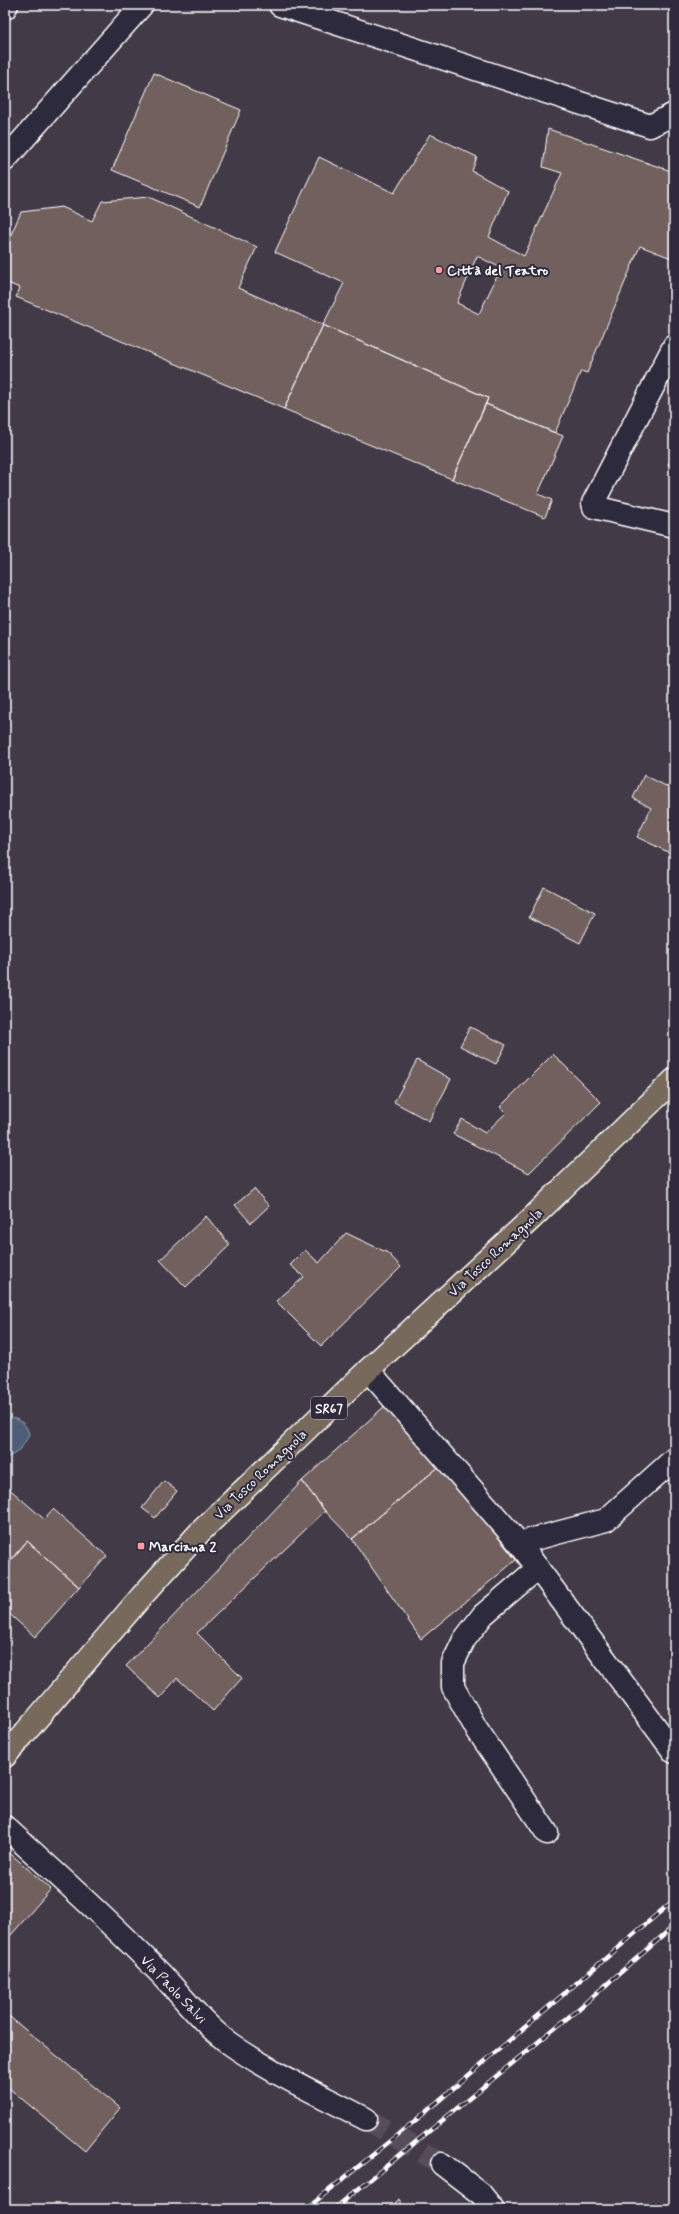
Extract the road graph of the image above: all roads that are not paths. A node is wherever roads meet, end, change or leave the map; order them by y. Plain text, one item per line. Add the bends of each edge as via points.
1 (7, 5) edge
2 (142, 5) edge
3 (280, 5) edge
4 (5, 8) edge
5 (674, 114) edge
6 (5, 160) edge
7 (674, 346) edge
8 (674, 526) edge
9 (674, 1080) edge
10 (368, 1370) junction
11 (674, 1459) edge
12 (519, 1543) junction
13 (538, 1568) junction
14 (674, 1752) edge
15 (5, 1756) edge
16 (5, 1827) edge
17 (547, 1833) dead end
18 (366, 2119) tunnel mouth
19 (442, 2164) tunnel mouth
20 (493, 2209) edge

1 - 4 street
2 - 6 street
3 - 5 street via 650,126
7 - 8 street via 593,503 594,507
9 - 10 main road, Via Tosco Romagnola / SR67 via 531,1219
10 - 12 street
10 - 15 main road, Via Tosco Romagnola / SR67 via 200,1532
11 - 12 street via 606,1520
12 - 13 street
13 - 14 street
13 - 17 street via 483,1615 464,1640 453,1664 453,1687 476,1728
16 - 18 street, Via Paolo Salvi via 76,1891 229,2042 269,2068
19 - 20 street via 481,2194

